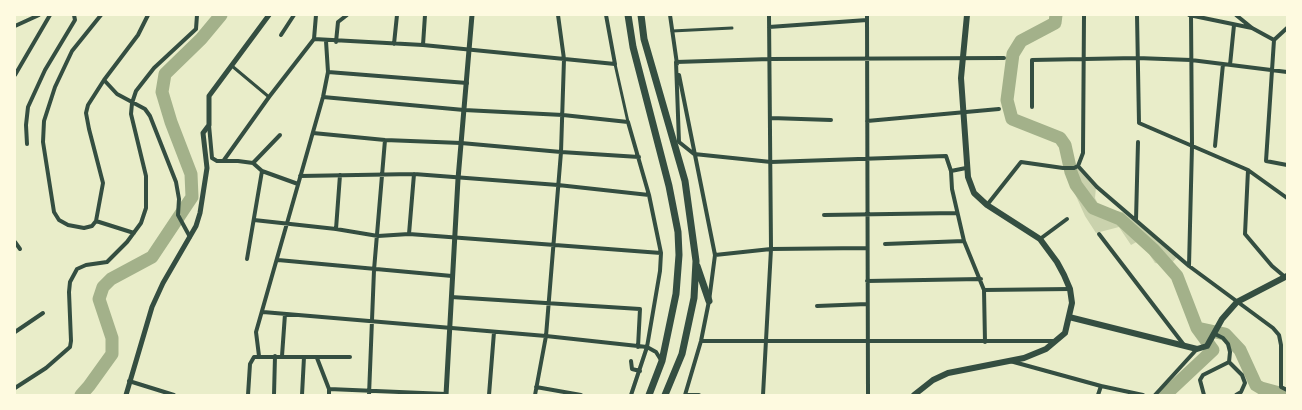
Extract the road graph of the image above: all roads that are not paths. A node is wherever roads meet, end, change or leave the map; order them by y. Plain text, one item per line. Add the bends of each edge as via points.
1 (39, 15) edge
2 (50, 15) edge
3 (74, 15) edge
4 (101, 15) edge
5 (148, 15) edge
6 (197, 15) edge
7 (269, 15) edge
8 (294, 15) edge
9 (316, 15) edge
10 (347, 15) edge
11 (397, 15) edge
12 (425, 15) edge
13 (472, 15) edge
14 (558, 15) edge
15 (606, 15) edge
16 (628, 15) edge
17 (641, 15) edge
18 (670, 15) edge
19 (769, 15) edge
20 (966, 15) edge
21 (1084, 15) edge
22 (1137, 15) edge
23 (1190, 15) edge
24 (1236, 15) edge
25 (867, 17) edge
26 (1234, 25) junction
27 (15, 26) edge
28 (769, 27) junction
29 (732, 28) dead end
30 (1252, 28) junction
31 (1287, 28) edge
32 (672, 31) junction
33 (281, 35) dead end
34 (314, 40) junction
35 (1274, 40) junction
36 (326, 41) junction
37 (336, 42) junction
38 (394, 44) junction
39 (423, 45) junction
40 (470, 50) junction
41 (1004, 58) dead end
42 (1137, 58) junction
43 (564, 59) junction
44 (867, 59) junction
45 (962, 59) junction
46 (770, 60) junction
47 (1084, 60) junction
48 (1191, 60) junction
49 (676, 62) junction
50 (615, 64) junction
51 (1223, 64) junction
52 (1230, 65) junction
53 (232, 66) junction
54 (1273, 70) junction
55 (328, 72) junction
56 (1287, 72) edge
57 (15, 75) edge
58 (104, 80) junction
59 (467, 83) junction
60 (269, 97) junction
61 (323, 97) junction
62 (132, 103) junction
63 (1032, 107) dead end
64 (999, 109) dead end
65 (464, 110) junction
66 (963, 114) junction
67 (563, 115) junction
68 (771, 118) junction
69 (831, 120) dead end
70 (867, 121) junction
71 (628, 122) junction
72 (208, 125) junction
73 (313, 133) junction
74 (280, 135) dead end
75 (385, 140) junction
76 (1138, 142) dead end
77 (461, 143) junction
78 (27, 144) dead end
79 (1192, 146) junction
80 (1215, 146) dead end
81 (561, 152) junction
82 (694, 154) junction
83 (639, 157) junction
84 (224, 160) junction
85 (866, 160) junction
86 (771, 162) junction
87 (253, 163) junction
88 (1287, 165) edge
89 (1076, 167) junction
90 (966, 168) junction
91 (1248, 170) junction
92 (262, 171) junction
93 (950, 171) junction
94 (414, 174) junction
95 (340, 175) junction
96 (382, 175) junction
97 (300, 176) junction
98 (458, 178) junction
99 (298, 184) junction
100 (558, 185) junction
101 (649, 195) junction
102 (1287, 198) edge
103 (987, 205) junction
104 (957, 213) junction
105 (867, 214) junction
106 (824, 215) dead end
107 (1067, 219) dead end
108 (254, 220) junction
109 (1136, 220) junction
110 (96, 221) junction
111 (288, 222) junction
112 (336, 229) junction
113 (134, 233) junction
114 (409, 234) junction
115 (1099, 234) dead end
116 (378, 236) junction
117 (190, 238) junction
118 (455, 238) junction
119 (1040, 239) junction
120 (964, 241) junction
121 (15, 242) edge
122 (552, 244) junction
123 (885, 244) dead end
124 (867, 248) junction
125 (20, 249) dead end
126 (771, 249) junction
127 (661, 253) junction
128 (715, 255) junction
129 (247, 259) dead end
130 (278, 260) junction
131 (696, 261) junction
132 (1189, 266) junction
133 (374, 270) junction
134 (452, 276) junction
135 (1286, 277) edge
136 (981, 279) junction
137 (867, 280) junction
138 (1070, 289) junction
139 (984, 290) junction
140 (451, 297) junction
141 (709, 301) junction
142 (1237, 302) junction
143 (548, 303) junction
144 (867, 304) junction
145 (817, 306) dead end
146 (263, 312) junction
147 (43, 313) dead end
148 (286, 314) junction
149 (1069, 317) junction
150 (372, 322) junction
151 (449, 329) junction
152 (15, 332) edge
153 (494, 332) junction
154 (1215, 334) junction
155 (546, 336) junction
156 (868, 340) junction
157 (701, 341) junction
158 (767, 341) junction
159 (1057, 341) junction
160 (985, 342) junction
161 (1184, 345) junction
162 (638, 347) junction
163 (647, 347) junction
164 (1198, 349) junction
165 (259, 356) junction
166 (275, 356) junction
167 (282, 356) junction
168 (304, 357) junction
169 (350, 357) dead end
170 (317, 358) junction
171 (631, 361) dead end
172 (662, 361) junction
173 (1008, 361) junction
174 (1229, 362) junction
175 (640, 371) junction
176 (129, 381) junction
177 (1101, 386) junction
178 (536, 387) junction
179 (15, 388) edge
180 (329, 390) junction
181 (1287, 390) edge
182 (369, 393) edge
183 (446, 394) edge
184 (126, 395) edge
185 (174, 395) edge
186 (248, 395) edge
187 (274, 395) edge
188 (302, 395) edge
189 (329, 395) edge
190 (489, 395) edge
191 (535, 395) edge
192 (581, 395) edge
193 (631, 395) edge
194 (649, 395) edge
195 (665, 395) edge
196 (685, 395) edge
197 (698, 395) edge
198 (764, 395) edge
199 (868, 395) edge
200 (914, 395) edge
201 (1098, 395) edge
202 (1143, 395) edge
203 (1155, 395) edge
204 (1204, 395) edge
205 (1236, 395) edge

1 - 27 street
2 - 57 street
3 - 78 street via 75,20 45,70 28,107
4 - 110 street via 72,51 55,87 44,121 43,142 54,212 59,220 68,225 84,228 92,226
5 - 58 street via 138,35
6 - 62 street via 196,29 154,68 136,91
7 - 53 street
8 - 33 street
9 - 34 street
10 - 37 street via 338,22
11 - 38 street
12 - 39 street
13 - 40 street
14 - 43 street
15 - 50 street
16 - 172 highway via 633,46 669,186 678,232 676,294
17 - 131 highway via 644,39 685,181
18 - 32 street
19 - 28 street
20 - 45 main road
21 - 47 street
22 - 42 street
23 - 26 street
23 - 48 street
24 - 30 street
25 - 28 street
25 - 44 street
26 - 30 street
26 - 52 street
28 - 46 street
29 - 32 street
30 - 35 street
31 - 35 street
32 - 49 street
34 - 36 street
34 - 60 street
35 - 54 street
36 - 37 street
36 - 55 street
37 - 38 street
38 - 39 street
39 - 40 street
40 - 43 street
40 - 59 street
41 - 45 street
42 - 47 street
42 - 48 street
42 - 79 street via 1140,124
43 - 50 street
43 - 67 street
44 - 45 street
44 - 46 street
44 - 70 street
45 - 66 main road
46 - 49 street
46 - 68 street
47 - 63 street via 1032,60
47 - 89 street via 1083,153
48 - 51 street
48 - 79 street
49 - 82 street
49 - 82 street via 679,142
50 - 71 street
51 - 52 street
51 - 80 street
52 - 54 street
53 - 60 street
53 - 72 street via 209,96
54 - 56 street
54 - 88 street via 1266,161
55 - 59 street
55 - 61 street
58 - 62 street via 117,94
58 - 110 street via 88,105 86,113 103,183
59 - 65 street
60 - 84 street
61 - 65 street
61 - 73 street
62 - 113 street via 131,114 146,176 147,194 141,223
62 - 117 street via 145,109 150,116 176,182 179,198 178,215
64 - 66 street
65 - 67 street
65 - 77 street
66 - 70 street
66 - 90 main road
67 - 71 street
67 - 81 street
68 - 69 street
68 - 86 street
70 - 85 street
71 - 83 street
72 - 84 street via 212,158 217,161
72 - 117 street via 203,133 206,168 200,213
73 - 75 street
73 - 97 street
74 - 87 street
75 - 77 street
75 - 96 street
76 - 109 street
77 - 81 street
77 - 98 street
79 - 91 street
79 - 132 street
81 - 83 street
81 - 100 street
82 - 86 street
82 - 128 street
83 - 101 street
84 - 87 street
85 - 86 street
85 - 93 street via 946,156
85 - 105 street
86 - 126 street
87 - 92 street
89 - 103 street via 1063,168 1021,162
89 - 109 street
90 - 93 street
90 - 103 main road via 974,193
91 - 102 street
91 - 135 street via 1245,234 1272,266
92 - 99 street
92 - 108 street
93 - 104 street
94 - 96 street
94 - 98 street
94 - 114 street
95 - 96 street
95 - 97 street
95 - 112 street
96 - 116 street
97 - 99 street
98 - 100 street
98 - 118 street
99 - 111 street
100 - 101 street
100 - 122 street
101 - 127 street
103 - 119 main road
104 - 105 street
104 - 120 street
105 - 106 street
105 - 124 street
107 - 119 street
108 - 111 street
108 - 129 street
109 - 132 street
110 - 113 street
111 - 112 street
111 - 130 street
112 - 116 street
113 - 179 street via 107,262 77,269 70,282 69,292 72,341 70,347 46,368
114 - 116 street
114 - 118 street
115 - 161 street
116 - 133 street
117 - 176 street via 152,307
118 - 122 street
118 - 134 street
119 - 138 main road via 1058,262
120 - 123 street
120 - 136 street
121 - 125 street
122 - 127 street
122 - 143 street
124 - 126 street
124 - 137 street
126 - 128 street
126 - 158 street
127 - 163 street
128 - 141 street
130 - 133 street
130 - 146 street
131 - 141 highway
131 - 195 highway via 694,298 682,354
132 - 142 street
133 - 134 street
133 - 150 street
134 - 140 street
135 - 142 main road
136 - 137 street
136 - 139 street
137 - 144 street
138 - 139 street
138 - 149 main road via 1072,303
139 - 160 street
140 - 143 street
140 - 151 street
141 - 157 street
142 - 154 main road via 1222,319
142 - 181 street via 1279,335 1281,387
143 - 155 street
143 - 162 street via 640,309
144 - 145 street
144 - 156 street
146 - 148 street
146 - 165 street via 256,332
147 - 152 street
148 - 150 street
148 - 167 street
149 - 159 main road via 1065,333
149 - 161 main road
150 - 151 street
150 - 182 street
151 - 153 street
151 - 183 street
153 - 155 street
153 - 190 street
154 - 164 main road via 1207,346
154 - 174 street via 1228,344
155 - 162 street
155 - 178 street
156 - 158 street
156 - 160 street
156 - 199 street
157 - 158 street
157 - 196 street
158 - 198 street
159 - 160 street
159 - 173 main road via 1046,349 1024,358
161 - 164 main road
162 - 163 street
163 - 172 street via 656,352
163 - 175 street
164 - 203 street
165 - 166 street
165 - 186 street via 251,359
166 - 167 street
166 - 187 street
167 - 168 street
168 - 170 street
168 - 188 street
169 - 170 street
170 - 180 street
171 - 175 street via 632,369
172 - 194 highway
173 - 177 street
173 - 200 main road via 948,373 933,380
174 - 204 street via 1203,375 1200,386
174 - 205 street via 1242,375 1245,383 1241,392
175 - 193 street
176 - 184 street
176 - 185 street
177 - 201 street
177 - 202 street
178 - 191 street
178 - 192 street
180 - 182 street
180 - 189 street
182 - 183 street
196 - 197 street

